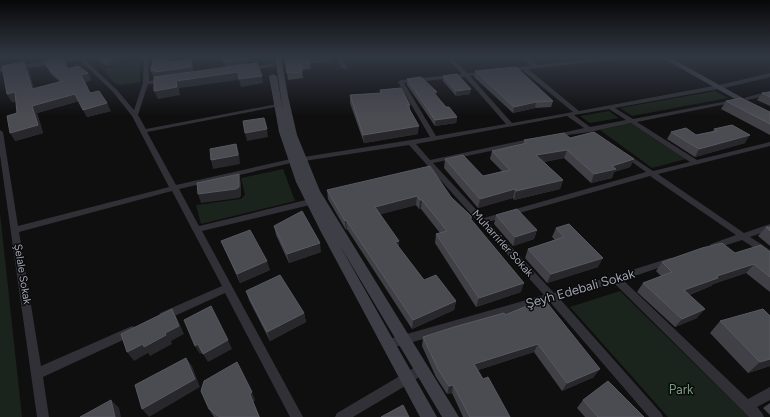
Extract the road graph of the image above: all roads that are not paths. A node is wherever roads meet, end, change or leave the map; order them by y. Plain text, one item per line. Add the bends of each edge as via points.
1 (100, 76) edge
2 (146, 76) edge
3 (274, 76) edge
4 (278, 76) edge
5 (452, 76) edge
6 (467, 76) edge
7 (533, 76) edge
8 (698, 76) edge
9 (709, 76) edge
10 (764, 76) edge
11 (169, 80) edge
12 (146, 84) junction
13 (715, 86) junction
14 (724, 86) junction
15 (770, 93) edge
16 (747, 98) junction
17 (738, 100) junction
18 (275, 105) junction
19 (609, 106) junction
20 (770, 109) edge
21 (577, 112) junction
22 (568, 114) junction
23 (135, 115) junction
24 (770, 116) edge
25 (632, 121) junction
26 (510, 124) junction
27 (589, 129) junction
28 (144, 131) junction
29 (0, 132) edge
30 (551, 137) edge
31 (434, 138) junction
32 (543, 138) edge
33 (602, 138) edge
34 (411, 143) junction
35 (770, 144) edge
36 (614, 147) edge
37 (296, 161) junction
38 (429, 162) junction
39 (695, 162) junction
40 (652, 173) junction
41 (173, 188) junction
42 (310, 202) junction
43 (482, 221) junction
44 (770, 227) edge
45 (16, 230) junction
46 (196, 230) junction
47 (743, 236) junction
48 (705, 249) edge
49 (770, 255) edge
50 (683, 256) edge
51 (616, 279) junction
52 (227, 288) junction
53 (551, 296) junction
54 (154, 321) edge
55 (140, 327) edge
56 (405, 339) junction
57 (389, 344) junction
58 (422, 368) junction
59 (38, 373) junction
60 (408, 378) junction
61 (770, 394) edge
62 (747, 406) junction
63 (43, 417) edge
64 (297, 417) edge
65 (341, 417) edge
66 (429, 417) edge
67 (451, 417) edge
68 (656, 417) edge
69 (758, 417) edge

1 - 23 street
2 - 12 street
3 - 18 street
4 - 37 street
5 - 31 street via 401,82
6 - 26 street
7 - 21 street
8 - 13 street
9 - 14 street
10 - 14 street
11 - 12 street
12 - 23 street
13 - 14 street
13 - 17 street
13 - 19 street
14 - 16 street
15 - 16 street
16 - 20 street
17 - 24 street
17 - 25 street
18 - 28 street
18 - 37 street
19 - 21 street
19 - 25 street
21 - 22 street
22 - 26 street
22 - 27 street
23 - 28 street
25 - 27 street
25 - 39 street
26 - 31 street
27 - 30 street
27 - 33 street
28 - 41 street
29 - 45 street, Şelale Sokak
31 - 34 street
32 - 38 street
34 - 37 street
34 - 38 street, Muharrirler Sokak
35 - 39 street
36 - 40 street
37 - 41 street
37 - 42 street
37 - 56 street
38 - 43 street, Muharrirler Sokak
39 - 40 street
40 - 43 street
40 - 47 street
41 - 45 street
41 - 46 street
42 - 46 street
42 - 57 street
43 - 53 street, Muharrirler Sokak
44 - 47 street
45 - 59 street, Şelale Sokak
46 - 52 street
47 - 48 street
47 - 49 street
50 - 51 street, Şeyh Edebali Sokak
51 - 53 street, Şeyh Edebali Sokak
51 - 62 street
52 - 54 street
52 - 64 street
53 - 56 street, Şeyh Edebali Sokak
53 - 68 street, Muharrirler Sokak
55 - 59 street
56 - 57 street, Şeyh Edebali Sokak
56 - 58 street
57 - 60 street
58 - 60 street
58 - 67 street
59 - 63 street, Şelale Sokak
60 - 65 street
60 - 66 street
61 - 62 street
62 - 69 street

